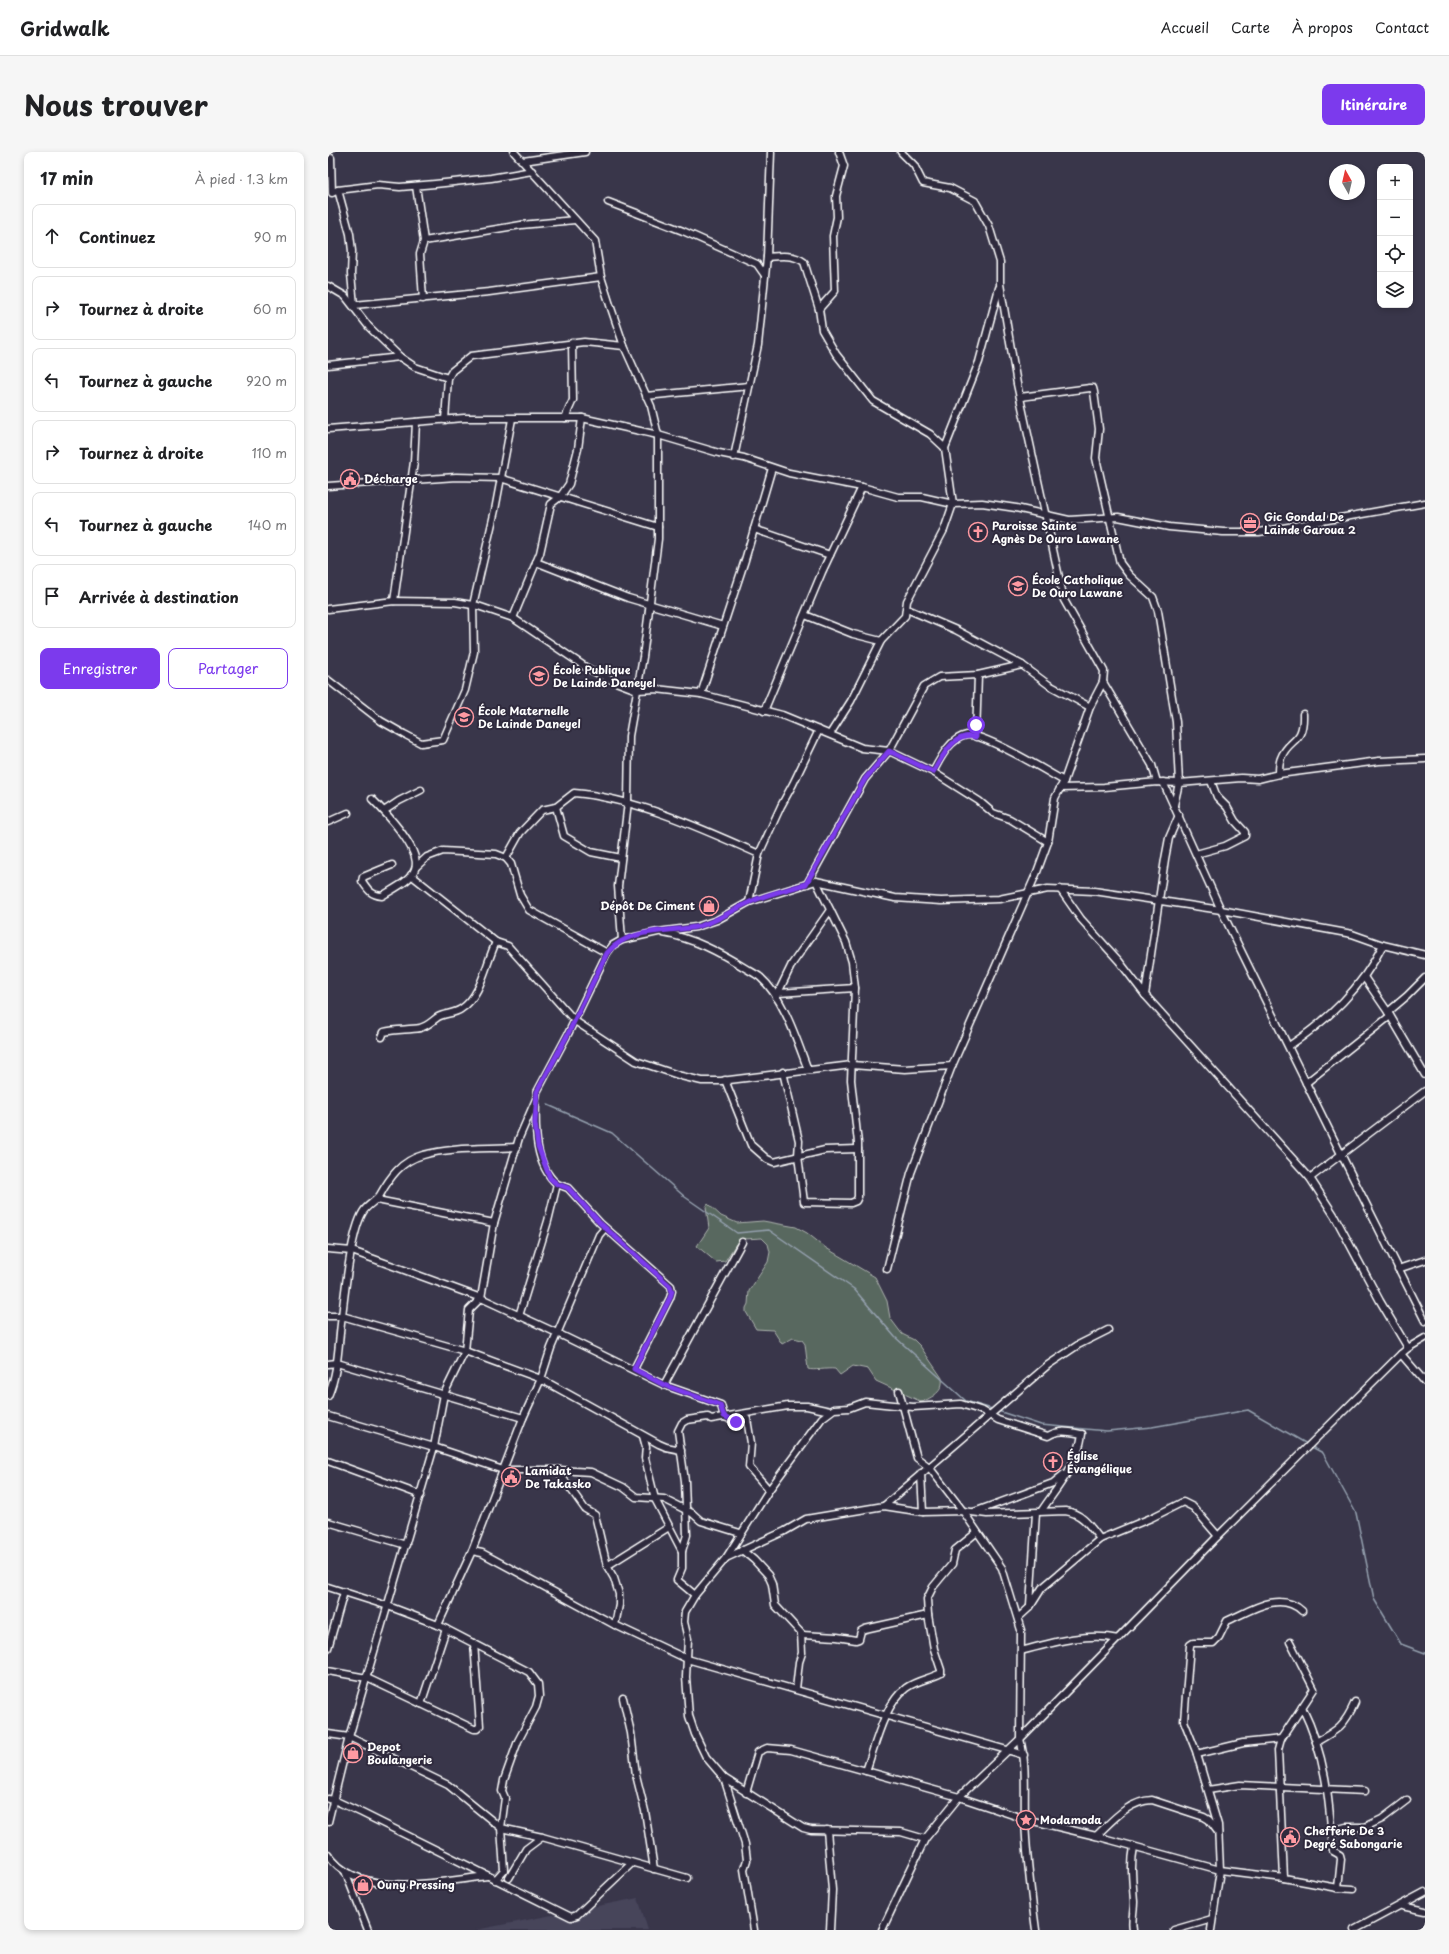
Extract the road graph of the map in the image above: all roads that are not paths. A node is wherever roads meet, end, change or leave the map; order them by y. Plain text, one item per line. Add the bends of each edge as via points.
1 (514, 152) edge
2 (585, 152) edge
3 (772, 152) edge
4 (838, 152) edge
5 (901, 152) edge
6 (331, 158) dead end
7 (523, 161) junction
8 (532, 171) junction
9 (416, 186) junction
10 (338, 190) junction
11 (608, 202) dead end
12 (575, 220) junction
13 (424, 241) junction
14 (767, 257) junction
15 (764, 274) junction
16 (601, 276) junction
17 (1000, 284) junction
18 (328, 286) edge
19 (423, 299) junction
20 (354, 305) junction
21 (819, 309) junction
22 (572, 344) junction
23 (624, 346) junction
24 (400, 357) junction
25 (328, 365) edge
26 (448, 378) junction
27 (749, 386) junction
28 (646, 396) junction
29 (1020, 397) junction
30 (565, 418) junction
31 (582, 418) junction
32 (512, 419) junction
33 (445, 420) junction
34 (416, 422) junction
35 (328, 429) edge
36 (658, 435) junction
37 (944, 448) junction
38 (734, 457) junction
39 (772, 468) junction
40 (500, 478) junction
41 (411, 479) junction
42 (328, 486) edge
43 (862, 487) junction
44 (560, 497) junction
45 (1425, 503) edge
46 (952, 504) junction
47 (1046, 514) junction
48 (1110, 519) junction
49 (658, 527) junction
50 (754, 529) junction
51 (830, 555) junction
52 (536, 562) junction
53 (394, 601) junction
54 (473, 605) junction
55 (650, 605) junction
56 (328, 609) edge
57 (907, 609) junction
58 (805, 615) junction
59 (513, 618) junction
60 (724, 626) junction
61 (881, 641) junction
62 (1022, 665) junction
63 (978, 675) junction
64 (328, 680) edge
65 (1103, 682) junction
66 (637, 690) junction
67 (701, 694) junction
68 (1090, 707) junction
69 (764, 712) junction
70 (1303, 714) dead end
71 (819, 730) junction
72 (830, 734) junction
73 (976, 737) junction
74 (889, 751) junction
75 (1425, 759) edge
76 (933, 772) junction
77 (1279, 774) junction
78 (1064, 781) junction
79 (1211, 781) junction
80 (1160, 782) junction
81 (1180, 783) junction
82 (1060, 788) junction
83 (421, 790) dead end
84 (372, 799) dead end
85 (628, 802) junction
86 (1174, 805) junction
87 (556, 807) junction
88 (384, 811) junction
89 (348, 813) dead end
90 (1179, 815) junction
91 (328, 822) edge
92 (1048, 842) junction
93 (759, 854) junction
94 (1196, 854) junction
95 (506, 858) junction
96 (621, 858) junction
97 (392, 865) dead end
98 (416, 867) junction
99 (411, 874) junction
100 (816, 881) junction
101 (806, 884) junction
102 (1060, 889) junction
103 (1026, 894) junction
104 (1158, 901) junction
105 (749, 902) junction
106 (830, 910) junction
107 (1221, 910) junction
108 (658, 932) junction
109 (622, 940) junction
110 (496, 942) junction
111 (1384, 945) junction
112 (607, 953) junction
113 (1425, 955) edge
114 (1364, 977) junction
115 (1425, 978) edge
116 (855, 988) junction
117 (777, 995) junction
118 (1145, 995) junction
119 (1389, 1014) junction
120 (575, 1021) junction
121 (382, 1037) dead end
122 (1289, 1046) junction
123 (852, 1065) junction
124 (952, 1066) junction
125 (808, 1070) junction
126 (783, 1072) junction
127 (1425, 1075) edge
128 (725, 1080) junction
129 (1306, 1083) junction
130 (1425, 1091) edge
131 (536, 1099) junction
132 (517, 1147) junction
133 (858, 1149) junction
134 (1341, 1154) junction
135 (798, 1156) junction
136 (1310, 1178) junction
137 (557, 1184) junction
138 (377, 1200) junction
139 (494, 1223) junction
140 (605, 1228) junction
141 (742, 1242) dead end
142 (328, 1249) edge
143 (352, 1251) junction
144 (1425, 1260) edge
145 (1398, 1268) junction
146 (887, 1269) dead end
147 (482, 1298) junction
148 (328, 1316) edge
149 (342, 1316) junction
150 (519, 1316) junction
151 (1425, 1321) edge
152 (1108, 1330) dead end
153 (557, 1333) junction
154 (1425, 1338) edge
155 (1408, 1348) junction
156 (465, 1351) junction
157 (1401, 1354) junction
158 (337, 1363) junction
159 (328, 1364) edge
160 (634, 1369) junction
161 (541, 1379) junction
162 (1425, 1382) edge
163 (664, 1385) junction
164 (899, 1391) dead end
165 (444, 1394) junction
166 (328, 1396) edge
167 (903, 1407) junction
168 (830, 1411) junction
169 (328, 1416) edge
170 (724, 1416) junction
171 (990, 1416) junction
172 (523, 1418) junction
173 (643, 1436) junction
174 (434, 1447) junction
175 (681, 1450) junction
176 (328, 1461) edge
177 (929, 1467) junction
178 (1072, 1468) junction
179 (503, 1470) junction
180 (559, 1470) junction
181 (921, 1473) junction
182 (769, 1490) junction
183 (421, 1495) junction
184 (655, 1499) junction
185 (884, 1506) junction
186 (686, 1510) junction
187 (963, 1511) junction
188 (923, 1512) junction
189 (1039, 1512) junction
190 (970, 1513) junction
191 (328, 1522) edge
192 (669, 1527) junction
193 (740, 1533) junction
194 (976, 1533) junction
195 (1218, 1536) junction
196 (1100, 1539) junction
197 (406, 1545) junction
198 (742, 1550) junction
199 (472, 1551) junction
200 (682, 1551) junction
201 (726, 1558) junction
202 (607, 1566) junction
203 (328, 1587) edge
204 (344, 1592) junction
205 (696, 1596) junction
206 (388, 1606) junction
207 (1030, 1606) junction
208 (1302, 1611) dead end
209 (928, 1615) junction
210 (1018, 1618) junction
211 (438, 1625) junction
212 (615, 1625) junction
213 (446, 1629) junction
214 (802, 1636) junction
215 (1118, 1639) junction
216 (1290, 1642) dead end
217 (474, 1644) junction
218 (328, 1648) edge
219 (1021, 1651) junction
220 (687, 1659) junction
221 (328, 1671) edge
222 (367, 1678) junction
223 (796, 1689) junction
224 (622, 1698) dead end
225 (1355, 1702) dead end
226 (421, 1704) junction
227 (1302, 1707) junction
228 (886, 1715) junction
229 (328, 1734) edge
230 (349, 1736) junction
231 (1020, 1739) junction
232 (1281, 1739) junction
233 (1316, 1742) junction
234 (1008, 1750) junction
235 (1197, 1754) junction
236 (1024, 1755) junction
237 (866, 1771) junction
238 (724, 1778) junction
239 (1280, 1788) junction
240 (1208, 1790) junction
241 (1328, 1790) junction
242 (1365, 1791) dead end
243 (746, 1793) junction
244 (959, 1797) junction
245 (331, 1799) edge
246 (1407, 1800) dead end
247 (1215, 1814) junction
248 (1024, 1819) junction
249 (1209, 1820) junction
250 (328, 1822) edge
251 (501, 1828) junction
252 (827, 1830) junction
253 (1331, 1831) junction
254 (1218, 1832) junction
255 (1096, 1836) junction
256 (542, 1837) junction
257 (925, 1839) junction
258 (1134, 1847) junction
259 (328, 1854) edge
260 (632, 1863) junction
261 (654, 1869) junction
262 (504, 1870) junction
263 (1220, 1870) junction
264 (345, 1871) junction
265 (487, 1876) junction
266 (509, 1878) junction
267 (687, 1878) dead end
268 (1284, 1878) junction
269 (495, 1880) junction
270 (1338, 1888) junction
271 (1353, 1889) dead end
272 (516, 1891) junction
273 (1425, 1892) edge
274 (1402, 1906) junction
275 (1425, 1911) edge
276 (1212, 1919) junction
277 (368, 1930) edge
278 (754, 1930) edge
279 (830, 1930) edge
280 (882, 1930) edge
281 (1036, 1930) edge
282 (1133, 1930) edge
283 (1174, 1930) edge
284 (1211, 1930) edge
285 (1354, 1930) edge

1 - 7 street
2 - 7 street
3 - 14 street
4 - 21 street via 844,166 836,196 833,236 835,291
5 - 17 street via 914,165 923,184 950,188 975,201 989,226 996,246 1000,262
6 - 10 street via 332,193
7 - 8 street
8 - 9 street
8 - 12 street
9 - 10 street via 378,185
9 - 13 street
10 - 20 street via 352,251 350,274
11 - 15 street via 683,231 757,264
12 - 13 street via 521,225
12 - 16 street via 595,241
13 - 19 street via 420,254
14 - 15 street
14 - 21 street via 787,256 804,262
15 - 27 street via 758,345
16 - 19 street
16 - 23 street
17 - 29 street
17 - 37 street via 978,362
18 - 20 street via 339,291
19 - 20 street
20 - 24 street via 369,327
21 - 37 street via 822,330 828,343 873,402 930,434
22 - 23 street via 584,342
22 - 26 street via 471,356 452,371
22 - 30 street via 573,400
23 - 28 street
24 - 25 street
24 - 26 street via 415,367
26 - 33 street
27 - 28 street
27 - 38 street
28 - 36 street
29 - 47 street
29 - 48 street via 1093,388 1099,429 1096,458
30 - 31 street
30 - 32 street
31 - 36 street
31 - 44 street via 578,449 569,484
32 - 33 street
32 - 40 street
33 - 34 street
34 - 35 street
34 - 41 street
36 - 38 street via 685,445
36 - 49 street
37 - 46 street
38 - 39 street
39 - 43 street
39 - 50 street
40 - 41 street via 475,476
40 - 44 street
40 - 54 street via 490,537
41 - 42 street
41 - 53 street
43 - 46 street via 898,497 922,497
43 - 51 street
44 - 49 street
44 - 52 street via 552,504
45 - 48 street via 1259,532 1223,532 1170,527 1118,517
46 - 47 street via 982,503
46 - 57 street via 944,530 906,602
47 - 48 street via 1069,520
47 - 65 street via 1064,600 1104,671
48 - 81 street via 1120,563 1129,575 1153,596 1158,611 1176,722
49 - 55 street
50 - 51 street
50 - 60 street
51 - 58 street
52 - 55 street
52 - 59 street
53 - 54 street via 455,602
53 - 56 street
54 - 59 street
54 - 64 street via 474,652 465,690 443,740 421,743 381,721
55 - 60 street
55 - 66 street
57 - 61 street via 905,616
57 - 62 street via 956,630
58 - 61 street via 854,634
58 - 69 street
59 - 66 street via 587,668
60 - 67 street
61 - 72 street via 851,701
62 - 63 street
62 - 68 street via 1049,685
63 - 73 street
63 - 74 street via 939,676 924,686
65 - 68 street
65 - 80 street
66 - 67 street via 656,689
66 - 85 street via 629,736
67 - 69 street
68 - 78 street
69 - 71 street via 782,715
70 - 77 street via 1304,728 1280,759
71 - 72 street
71 - 93 street
72 - 74 street via 862,748
73 - 76 street via 968,735 956,740
73 - 78 street via 983,738
74 - 76 street
74 - 101 street via 865,779
75 - 77 street via 1379,761
76 - 92 street via 979,801 993,813 1010,819
77 - 79 street via 1258,779
78 - 82 street
79 - 81 street
79 - 94 street via 1217,797 1245,832 1245,836 1225,846
80 - 81 street
80 - 82 street
80 - 86 street
81 - 86 street
82 - 92 street via 1051,819
83 - 88 street
84 - 88 street
85 - 87 street via 574,793
85 - 93 street
85 - 96 street
86 - 90 street
87 - 95 street via 542,810 520,833
87 - 96 street via 564,836 591,852
88 - 98 street via 409,843
89 - 91 street
90 - 94 street
90 - 104 street via 1169,838
92 - 103 street
93 - 105 street
94 - 107 street
95 - 98 street via 496,854 443,851 426,857
95 - 112 street via 511,864 520,895 528,910
96 - 109 street via 618,886
97 - 99 street via 363,877 362,881 367,890 382,896 402,884
98 - 99 street
99 - 110 street
100 - 101 street
100 - 103 street via 888,897 941,901 998,899
100 - 106 street
101 - 105 street
102 - 103 street
102 - 104 street via 1094,891
102 - 118 street via 1081,919 1119,961
103 - 124 street
104 - 107 street
104 - 118 street
105 - 108 street via 717,920 696,927
106 - 116 street via 846,942 852,962
106 - 117 street via 792,964
107 - 111 street via 1352,934
107 - 122 street
108 - 109 street
108 - 117 street via 702,944 730,958 760,978
109 - 112 street via 613,945
110 - 120 street via 508,946
110 - 121 street via 486,964 481,985 463,1008 437,1017 428,1025 390,1030 384,1032
111 - 113 street
111 - 114 street
112 - 120 street
114 - 119 street
114 - 122 street via 1331,1014
115 - 119 street
116 - 117 street
116 - 123 street
117 - 125 street
118 - 136 street
119 - 127 street
119 - 129 street
120 - 128 street via 636,1061 702,1081
120 - 131 street via 537,1092
122 - 129 street
123 - 124 street via 905,1069
123 - 125 street
123 - 133 street
124 - 146 street via 911,1173
125 - 126 street
126 - 128 street
126 - 135 street via 799,1141
128 - 135 street via 754,1148 774,1162
129 - 134 street
130 - 134 street
131 - 132 street
131 - 137 street via 538,1146 550,1178
132 - 138 street via 423,1155 408,1161 393,1173
132 - 139 street
133 - 135 street via 825,1150
133 - 135 street via 858,1197 852,1203 804,1202
134 - 136 street
134 - 145 street
136 - 155 street via 1334,1215
137 - 140 street via 568,1188
137 - 150 street
138 - 139 street
138 - 143 street via 363,1211 356,1228
139 - 147 street
140 - 153 street via 599,1235
140 - 160 street via 670,1286 672,1291
141 - 163 street
142 - 143 street
143 - 147 street
143 - 149 street
144 - 145 street
145 - 151 street
147 - 150 street
147 - 156 street via 469,1310
148 - 149 street
149 - 156 street
149 - 158 street
150 - 153 street
152 - 171 street via 1078,1345 1048,1365
153 - 160 street
153 - 161 street
154 - 155 street
155 - 157 street
156 - 161 street
156 - 165 street
157 - 162 street
157 - 195 street
158 - 159 street
158 - 165 street
158 - 166 street
160 - 163 street
161 - 172 street
161 - 173 street
163 - 170 street via 720,1405
164 - 167 street
165 - 172 street
165 - 174 street
167 - 168 street via 865,1402
167 - 171 street via 961,1404 983,1410
167 - 177 street via 917,1458
168 - 170 street via 807,1406 788,1406
168 - 182 street via 822,1418
169 - 174 street
170 - 175 street via 687,1420 682,1423 678,1431
170 - 182 street via 736,1422 747,1419 751,1443 749,1467
171 - 177 street
171 - 178 street via 1048,1436 1065,1431 1082,1434 1082,1442
172 - 179 street
173 - 175 street via 666,1447
173 - 184 street via 645,1458
174 - 179 street
174 - 183 street
175 - 186 street via 686,1481
176 - 183 street
177 - 181 street
177 - 187 street
178 - 189 street
178 - 190 street via 1053,1483
179 - 180 street
179 - 199 street
180 - 184 street via 591,1472 624,1487 636,1497
180 - 202 street via 585,1509 595,1515
181 - 185 street
181 - 188 street
182 - 193 street
183 - 197 street
184 - 186 street via 664,1499
184 - 192 street
185 - 188 street
185 - 198 street via 806,1519
186 - 193 street via 701,1521
186 - 200 street via 687,1535
187 - 188 street
187 - 190 street
187 - 194 street
189 - 190 street
189 - 196 street via 1064,1511 1077,1514
189 - 207 street
191 - 197 street
192 - 200 street
192 - 202 street
193 - 201 street
194 - 209 street via 955,1550 952,1564 933,1587 927,1599
194 - 210 street via 1002,1568
195 - 196 street via 1193,1507 1183,1502
195 - 215 street
196 - 207 street via 1042,1588
197 - 206 street
198 - 201 street
198 - 214 street via 768,1575 775,1605
199 - 211 street
199 - 212 street via 482,1552
200 - 205 street via 682,1568 677,1580
201 - 205 street
202 - 212 street via 614,1578 618,1594 619,1605
203 - 204 street
204 - 206 street
204 - 218 street
205 - 220 street via 685,1617
206 - 211 street
206 - 222 street
207 - 210 street
208 - 235 street via 1292,1602 1268,1603 1227,1621 1213,1643 1190,1645 1184,1720
209 - 214 street via 861,1630 859,1639 856,1640
209 - 228 street via 941,1673 905,1689
210 - 219 street
211 - 213 street
212 - 220 street
213 - 217 street
213 - 226 street
214 - 223 street
215 - 219 street via 1106,1636
215 - 231 street
216 - 227 street via 1314,1687
217 - 226 street via 480,1726 474,1729
217 - 251 street via 529,1672 539,1690 536,1707 518,1741 504,1780 502,1791 505,1798
219 - 231 street
220 - 223 street
220 - 238 street via 689,1716 706,1757
221 - 222 street
222 - 226 street
222 - 230 street
223 - 228 street
224 - 261 street via 631,1733 636,1775 645,1811
225 - 233 street via 1348,1719 1337,1731
227 - 232 street
227 - 233 street
228 - 234 street
228 - 237 street
229 - 230 street
230 - 245 street
230 - 251 street via 448,1785
231 - 234 street
231 - 236 street
232 - 235 street via 1243,1743
232 - 239 street via 1278,1750
233 - 241 street via 1326,1773
234 - 236 street
234 - 244 street
235 - 240 street
236 - 248 street
237 - 243 street via 791,1750 761,1749 755,1758
237 - 244 street
238 - 243 street
238 - 278 street via 745,1844 747,1860 744,1869
239 - 240 street via 1240,1785
239 - 241 street
239 - 268 street
240 - 247 street
241 - 242 street
241 - 253 street
243 - 252 street via 803,1828
244 - 248 street
244 - 257 street
245 - 250 street
245 - 265 street
246 - 253 street via 1382,1819 1365,1827 1346,1827
247 - 249 street
247 - 254 street
248 - 255 street
248 - 281 street
249 - 254 street
249 - 255 street via 1176,1807 1144,1800 1129,1807
251 - 256 street
251 - 262 street
252 - 257 street via 901,1832
252 - 279 street via 832,1890
253 - 270 street via 1332,1851 1340,1855 1341,1859
254 - 263 street
255 - 258 street
256 - 260 street
256 - 266 street via 526,1849
257 - 280 street
258 - 263 street
258 - 282 street via 1131,1861
259 - 264 street via 333,1862
260 - 261 street
260 - 272 street via 574,1918
261 - 267 street
262 - 266 street
262 - 269 street
263 - 268 street
263 - 276 street
264 - 265 street via 368,1880 407,1885
264 - 277 street
265 - 269 street
266 - 272 street
268 - 270 street
269 - 272 street
270 - 271 street
273 - 274 street
274 - 275 street
274 - 285 street
276 - 283 street
276 - 284 street

